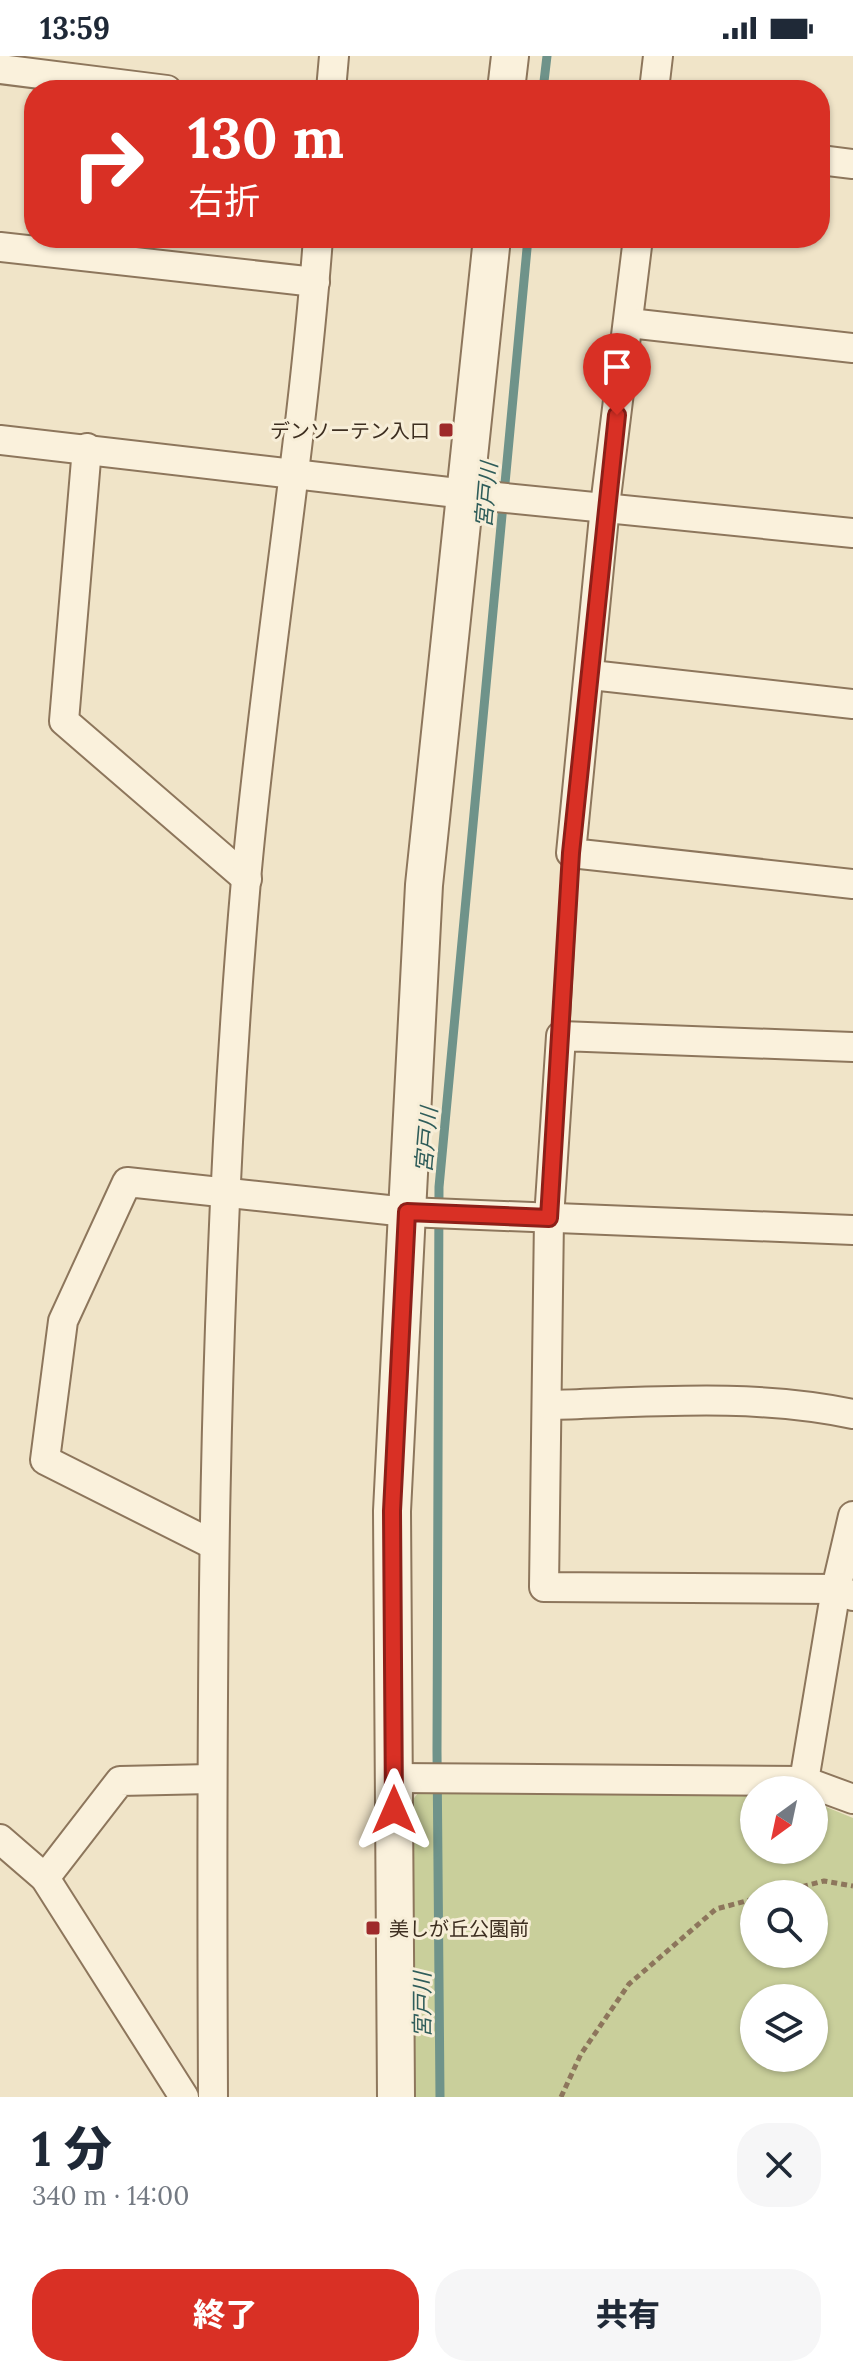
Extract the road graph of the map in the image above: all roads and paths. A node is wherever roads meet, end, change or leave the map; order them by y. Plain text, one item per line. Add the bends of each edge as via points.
1 (334, 56) edge
2 (510, 56) edge
3 (658, 56) edge
4 (0, 69) edge
5 (87, 80) edge
6 (332, 80) edge
7 (507, 80) edge
8 (655, 80) edge
9 (830, 161) edge
10 (853, 164) edge
11 (0, 247) edge
12 (317, 248) edge
13 (491, 248) edge
14 (637, 248) edge
15 (315, 282) junction
16 (629, 323) junction
17 (853, 348) edge
18 (0, 440) edge
19 (87, 448) junction
20 (294, 472) junction
21 (466, 494) junction
22 (605, 506) junction
23 (853, 533) edge
24 (591, 675) junction
25 (853, 704) edge
26 (571, 853) junction
27 (247, 879) junction
28 (853, 884) edge
29 (561, 1036) junction
30 (853, 1047) edge
31 (226, 1193) junction
32 (407, 1212) junction
33 (549, 1218) junction
34 (853, 1230) edge
35 (549, 1405) junction
36 (853, 1414) edge
37 (853, 1516) edge
38 (212, 1544) junction
39 (845, 1593) edge
40 (805, 1776) edge
41 (394, 1778) junction
42 (211, 1779) junction
43 (740, 1781) edge
44 (828, 1790) edge
45 (853, 1799) edge
46 (0, 1839) edge
47 (45, 1878) junction
48 (828, 1882) edge
49 (853, 1886) edge
50 (740, 1903) edge
51 (184, 2097) edge
52 (213, 2097) edge
53 (396, 2097) edge
54 (561, 2097) edge

1 - 6 street
2 - 7 street
3 - 8 street
4 - 5 street
9 - 10 street
11 - 15 street
12 - 15 street
13 - 21 street
14 - 16 street
15 - 20 street
16 - 17 street
16 - 22 street
18 - 19 street
19 - 20 street
19 - 27 street via 64,721
20 - 21 street
20 - 27 street
21 - 22 street
21 - 32 street via 424,885
22 - 23 street
22 - 24 street
24 - 25 street
24 - 26 street
26 - 28 street
26 - 29 lane
27 - 31 street
29 - 30 street
29 - 33 street
31 - 32 street
31 - 38 street
31 - 38 street via 127,1182 63,1321 45,1460
32 - 33 street
32 - 41 street via 392,1511
33 - 34 street
33 - 35 street
35 - 36 street via 797,1402
35 - 39 street via 544,1587
37 - 39 street
38 - 42 street
39 - 40 street
41 - 43 street
41 - 53 street
42 - 47 street via 120,1781
42 - 52 street
44 - 45 street
46 - 47 street
47 - 51 street
48 - 49 path
50 - 54 path via 716,1909 629,1984 581,2054

